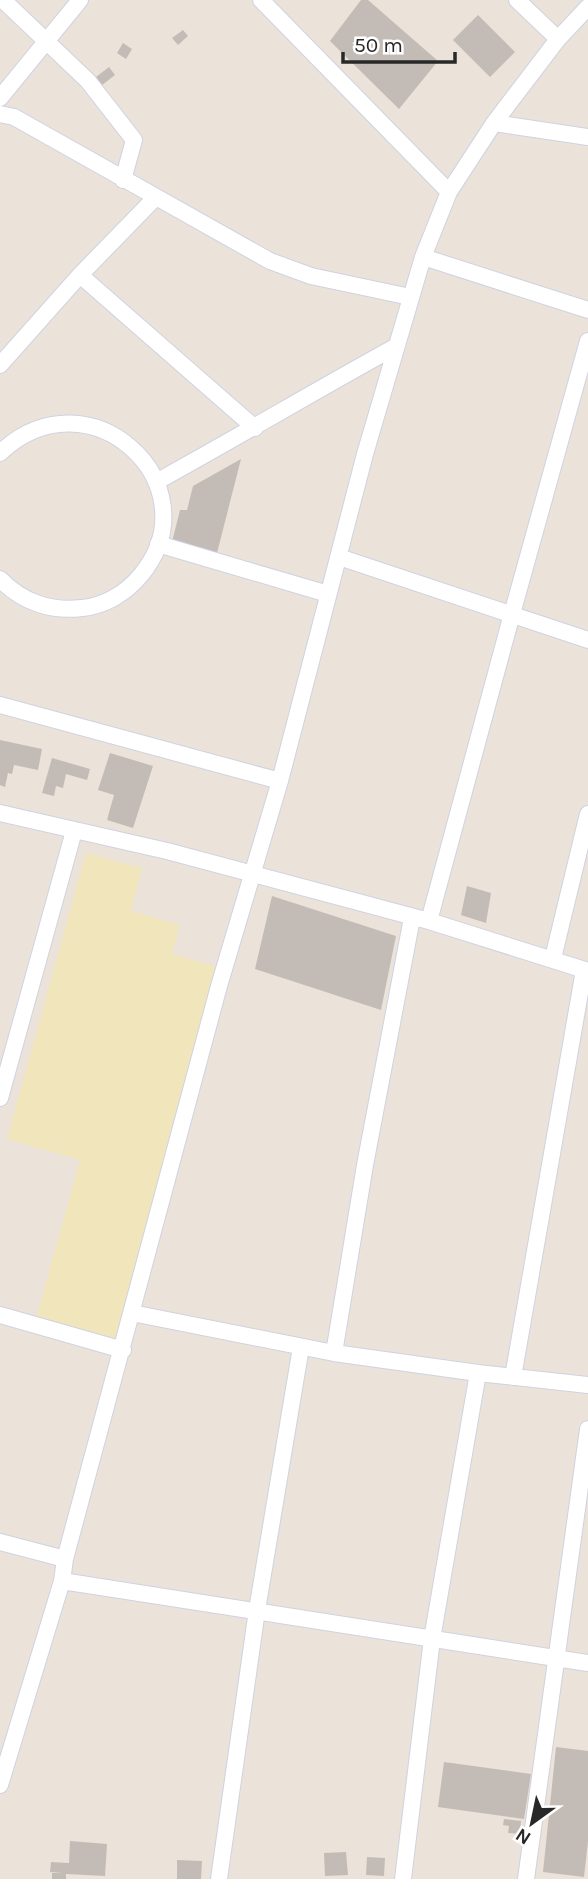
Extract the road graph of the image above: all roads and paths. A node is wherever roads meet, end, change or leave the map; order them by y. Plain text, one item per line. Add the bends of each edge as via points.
1 (3, 0) edge
2 (80, 0) edge
3 (261, 0) edge
4 (517, 0) edge
5 (588, 8) edge
6 (558, 39) junction
7 (46, 40) junction
8 (0, 98) edge
9 (0, 114) edge
10 (494, 123) junction
11 (588, 137) edge
12 (124, 180) junction
13 (449, 192) junction
14 (155, 198) junction
15 (423, 257) junction
16 (80, 275) junction
17 (410, 297) junction
18 (588, 310) edge
19 (588, 341) edge
20 (395, 347) junction
21 (0, 365) edge
22 (255, 428) junction
23 (0, 453) edge
24 (156, 482) junction
25 (158, 544) junction
26 (338, 556) junction
27 (0, 579) edge
28 (328, 594) junction
29 (512, 614) junction
30 (588, 640) edge
31 (0, 705) edge
32 (279, 781) junction
33 (0, 813) edge
34 (588, 814) edge
35 (74, 831) junction
36 (585, 843) edge
37 (253, 876) junction
38 (412, 918) junction
39 (429, 921) junction
40 (553, 958) junction
41 (586, 970) edge
42 (0, 1098) edge
43 (132, 1313) junction
44 (0, 1315) edge
45 (301, 1347) junction
46 (123, 1350) junction
47 (334, 1353) junction
48 (478, 1373) junction
49 (513, 1377) junction
50 (588, 1385) edge
51 (588, 1429) edge
52 (0, 1542) edge
53 (65, 1559) junction
54 (62, 1581) junction
55 (257, 1610) junction
56 (432, 1639) junction
57 (557, 1658) junction
58 (588, 1663) edge
59 (0, 1785) edge
60 (219, 1879) edge
61 (403, 1879) edge
62 (526, 1879) edge

1 - 7 street
2 - 7 street
3 - 13 street
4 - 6 street
5 - 6 street
6 - 10 street
7 - 8 street
7 - 12 street via 88,81 134,140
9 - 12 street via 14,117
10 - 11 street
10 - 13 street
12 - 14 street
13 - 15 street
14 - 16 street
14 - 17 street via 270,261 311,276
15 - 17 street
15 - 18 street
16 - 21 street
16 - 22 street
17 - 20 street
19 - 29 street
20 - 22 street
20 - 26 street
22 - 24 street
23 - 24 street via 39,427 95,426 120,438 141,457
24 - 25 street via 162,513
25 - 27 street via 133,585 114,599 91,607 43,606 21,597
25 - 28 street
26 - 28 street
26 - 29 street
28 - 32 street
29 - 30 street
29 - 39 street
31 - 32 street
32 - 37 street
33 - 35 street
34 - 36 street
35 - 37 street
35 - 42 street
36 - 40 street
37 - 38 street
37 - 43 street
38 - 39 street
38 - 47 street
39 - 40 street
40 - 41 street
41 - 49 street
43 - 45 street
43 - 46 street
44 - 46 street
45 - 47 street
45 - 55 street
46 - 53 street
47 - 48 street
48 - 49 street
48 - 56 street
49 - 50 street
51 - 57 street
52 - 53 street
53 - 54 street
54 - 55 street
54 - 59 street
55 - 56 street
55 - 60 street
56 - 57 street
56 - 61 street
57 - 58 street
57 - 62 street

